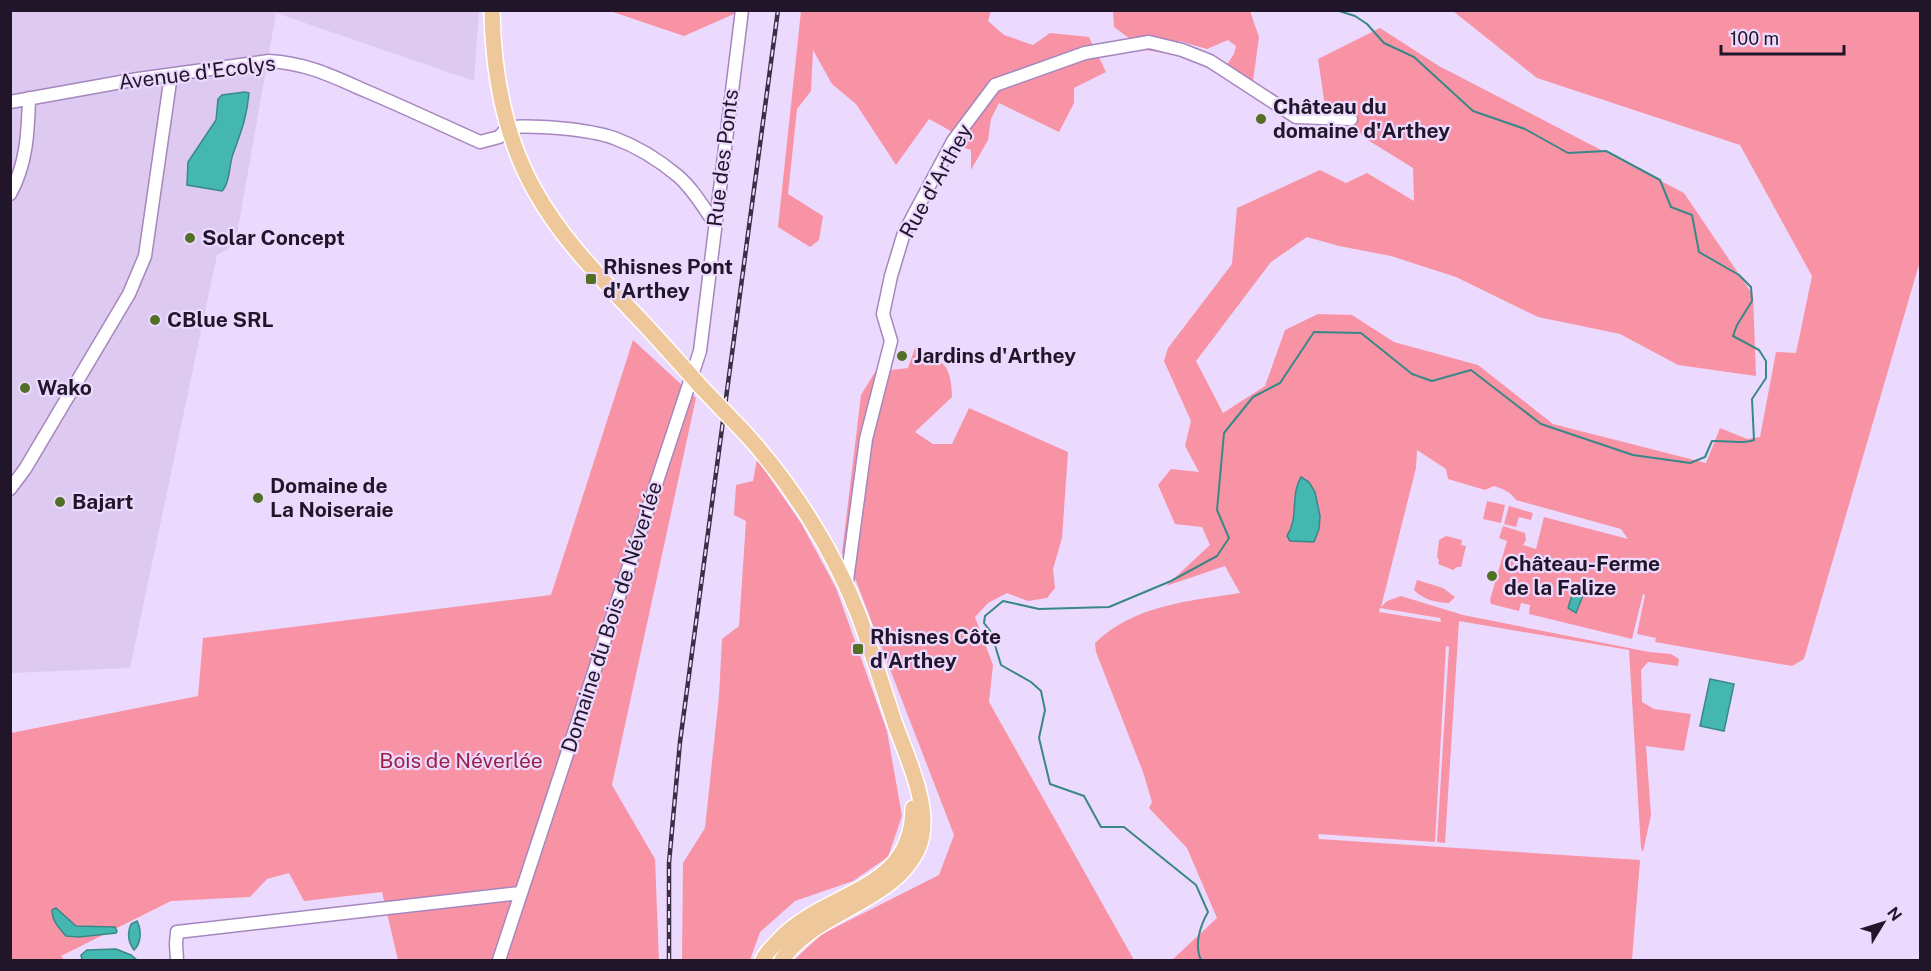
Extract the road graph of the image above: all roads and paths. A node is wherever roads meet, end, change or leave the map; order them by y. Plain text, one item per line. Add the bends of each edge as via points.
1 (492, 10) edge
2 (742, 10) edge
3 (171, 75) junction
4 (29, 98) junction
5 (10, 102) edge
6 (1351, 119) dead end
7 (508, 127) junction
8 (10, 194) edge
9 (715, 224) junction
10 (696, 381) junction
11 (10, 489) edge
12 (846, 588) junction
13 (892, 715) junction
14 (520, 893) junction
15 (177, 960) edge
16 (499, 960) edge
17 (763, 960) edge
18 (782, 960) edge

1 - 7 main road via 494,60
2 - 9 street, Rue des Ponts
3 - 4 street, Avenue d'Ecolys
3 - 7 street, Avenue d'Ecolys via 269,61 290,62 320,71 480,142 499,137
3 - 11 street via 145,256 129,294
4 - 5 street, Avenue d'Ecolys
4 - 8 street via 27,142 18,180
6 - 12 street, Rue d'Arthey via 1296,117 1210,61 1149,42 1085,53 994,85 953,141 904,233 891,276 883,314 891,341 866,438
7 - 9 street via 566,129 615,139 680,177
7 - 10 main road via 535,191 560,230
9 - 10 street, Rue des Ponts
10 - 12 main road, bridge via 763,453 795,497
10 - 14 street, Domaine du Bois de Néverlée
12 - 13 main road
13 - 17 main road via 913,806 905,850 893,867 874,882 806,918
13 - 18 main road via 922,809 920,845 907,868 893,881 820,925
14 - 15 street via 177,932
14 - 16 street, Domaine du Bois de Néverlée

